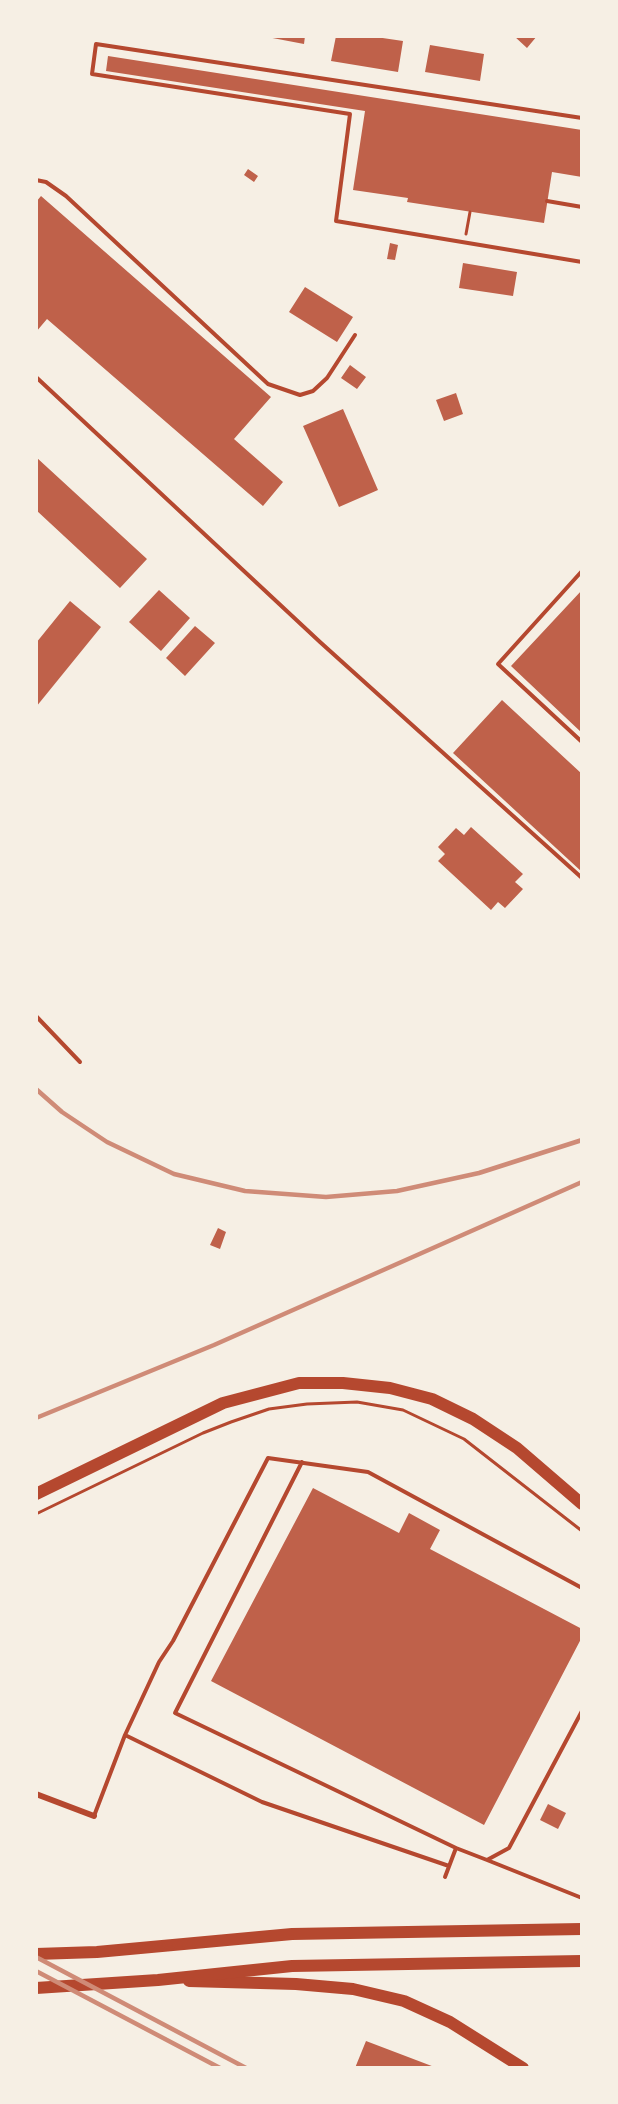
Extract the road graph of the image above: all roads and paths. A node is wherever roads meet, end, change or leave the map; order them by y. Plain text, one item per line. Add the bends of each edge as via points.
1 (582, 118) edge
2 (36, 180) edge
3 (547, 201) dead end
4 (582, 207) edge
5 (470, 212) dead end
6 (465, 242) junction
7 (582, 262) edge
8 (355, 335) dead end
9 (36, 377) edge
10 (582, 571) edge
11 (582, 742) edge
12 (582, 878) edge
13 (36, 1016) edge
14 (80, 1062) dead end
15 (302, 1462) junction
16 (36, 1494) edge
17 (582, 1504) edge
18 (36, 1514) edge
19 (582, 1531) edge
20 (582, 1588) edge
21 (582, 1711) edge
22 (125, 1735) junction
23 (36, 1794) edge
24 (94, 1816) joint
25 (456, 1848) junction
26 (487, 1860) junction
27 (449, 1866) junction
28 (445, 1877) dead end
29 (582, 1898) edge
30 (582, 1929) edge
31 (36, 1954) edge
32 (582, 1961) edge
33 (158, 1980) junction
34 (36, 1988) edge
35 (523, 2068) edge

1 - 6 lane via 96,44 92,74 351,114 336,220
2 - 8 lane via 66,196 268,384 300,395 314,391
3 - 4 lane
5 - 6 path
6 - 7 lane
9 - 12 lane via 320,642
10 - 11 lane via 498,663
13 - 14 lane
15 - 20 lane via 368,1472
15 - 22 lane via 268,1458 159,1662
15 - 25 lane via 175,1713
16 - 17 main road via 223,1403 299,1383 343,1383 390,1388 432,1399 473,1419 517,1448
18 - 19 path via 231,1422 269,1409 357,1402 403,1410 464,1439
21 - 26 lane via 509,1848
22 - 24 lane
22 - 27 lane via 262,1802
23 - 24 street
25 - 26 lane
25 - 27 lane
26 - 29 lane
27 - 28 lane
30 - 31 main road via 292,1934
32 - 33 main road via 292,1966
33 - 34 main road
33 - 35 main road via 319,1986 404,2001 450,2022

